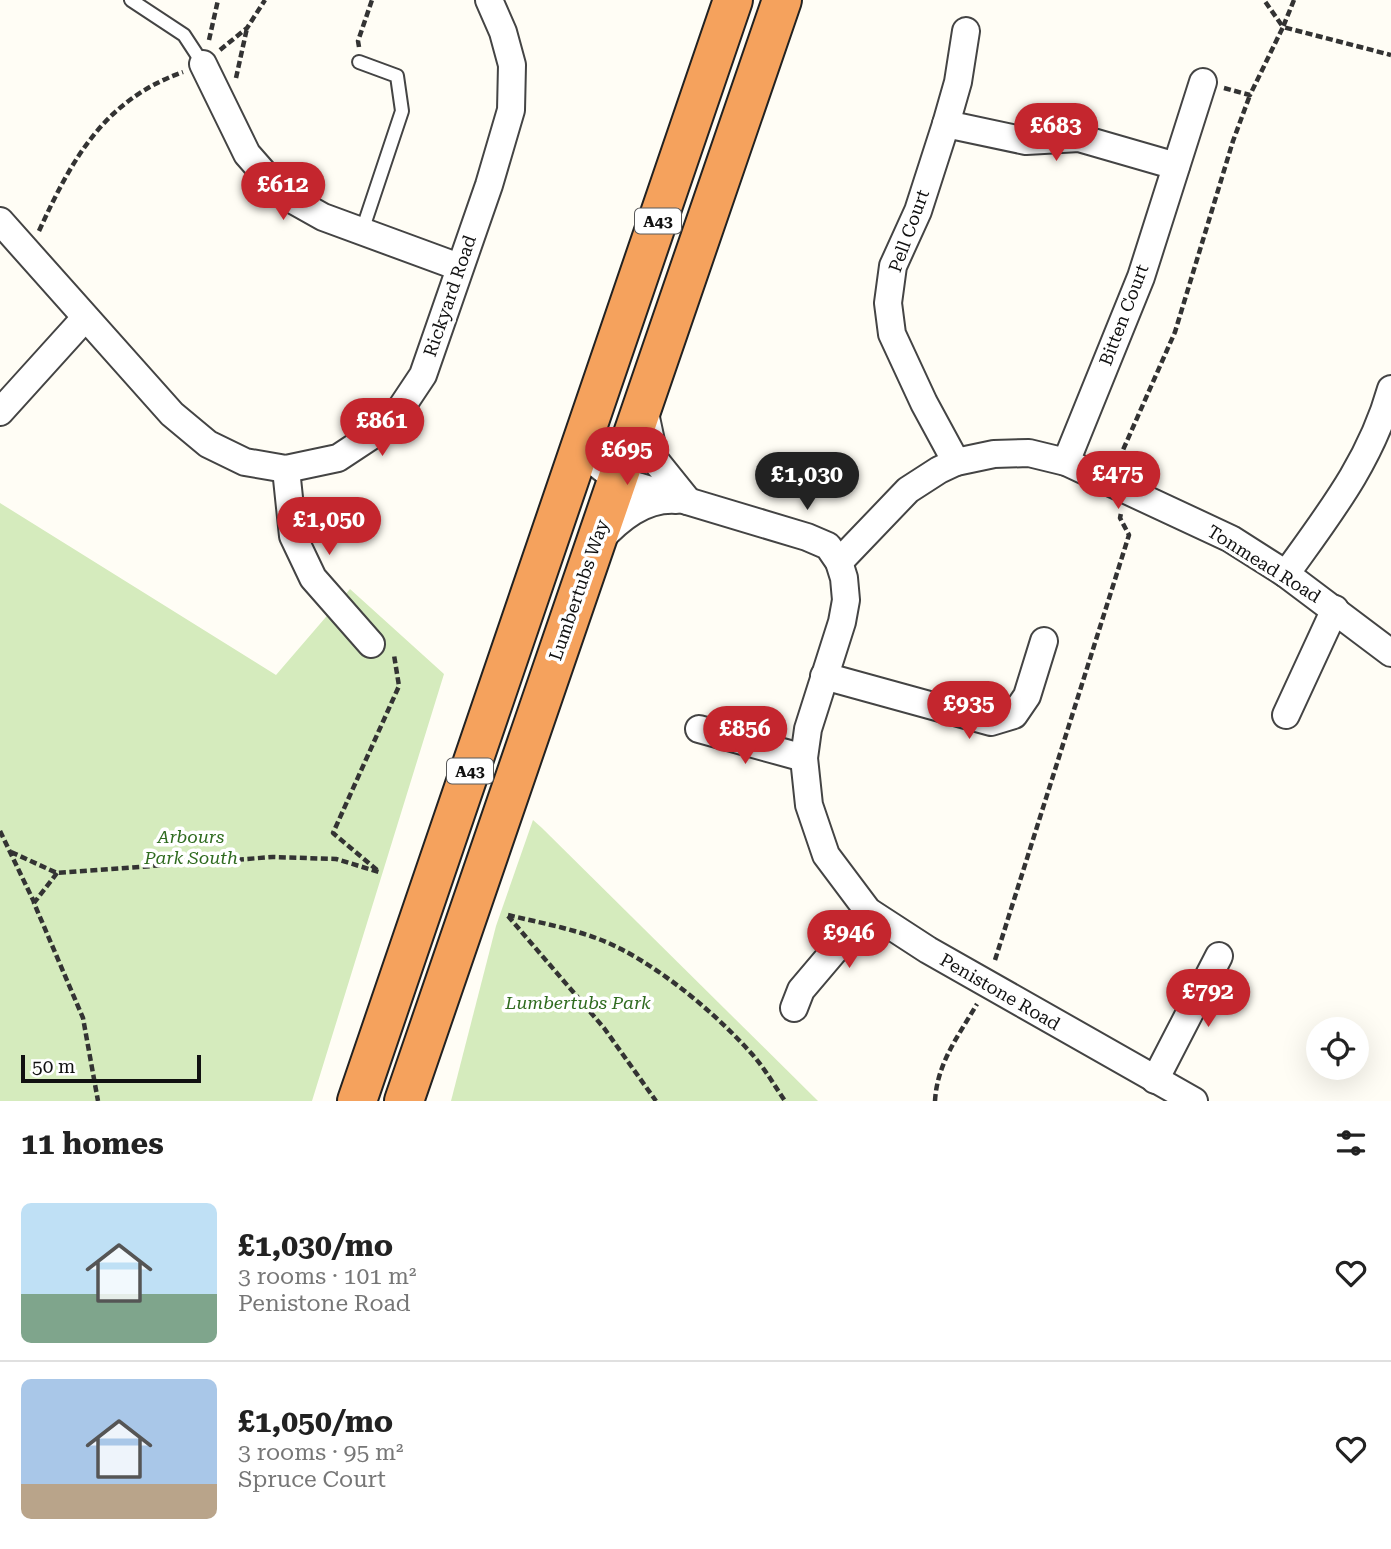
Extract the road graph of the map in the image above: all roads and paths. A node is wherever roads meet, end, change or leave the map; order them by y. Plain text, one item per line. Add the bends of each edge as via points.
1 (131, 0) edge
2 (218, 0) edge
3 (265, 0) edge
4 (372, 0) edge
5 (489, 0) edge
6 (733, 0) edge
7 (782, 0) edge
8 (1264, 0) edge
9 (1294, 0) edge
10 (247, 27) junction
11 (1283, 27) junction
12 (966, 31) dead end
13 (1391, 55) edge
14 (359, 62) joint
15 (203, 64) junction
16 (1203, 82) joint
17 (1250, 95) junction
18 (229, 116) junction
19 (946, 124) junction
20 (1175, 166) junction
21 (0, 221) edge
22 (362, 232) junction
23 (29, 254) junction
24 (459, 267) junction
25 (85, 318) junction
26 (1391, 389) edge
27 (643, 402) junction
28 (0, 412) edge
29 (583, 442) junction
30 (956, 462) junction
31 (1066, 462) junction
32 (286, 468) junction
33 (617, 480) junction
34 (1119, 486) junction
35 (688, 501) junction
36 (595, 545) junction
37 (839, 562) junction
38 (1286, 574) junction
39 (1335, 609) junction
40 (1044, 641) dead end
41 (371, 644) joint
42 (1391, 653) edge
43 (824, 677) junction
44 (1286, 715) dead end
45 (699, 729) dead end
46 (804, 758) junction
47 (0, 831) edge
48 (11, 852) junction
49 (57, 873) junction
50 (34, 903) junction
51 (868, 911) junction
52 (1219, 956) dead end
53 (987, 984) junction
54 (794, 1008) dead end
55 (1156, 1080) junction
56 (99, 1101) edge
57 (357, 1101) edge
58 (404, 1101) edge
59 (656, 1101) edge
60 (785, 1101) edge
61 (935, 1101) edge
62 (1194, 1101) edge

1 - 15 lane via 184,35
2 - 15 path
3 - 10 path
4 - 14 path via 358,41
5 - 24 street, Rickyard Road via 512,65 511,110
6 - 29 highway, A43
7 - 27 highway, Lumbertubs Way / A43
8 - 11 path
9 - 11 path
10 - 15 path
10 - 18 path
11 - 13 path
11 - 17 path
12 - 19 street, Pell Court
14 - 22 lane via 397,76 402,111
15 - 18 street
15 - 23 path via 159,80 116,110 85,142
16 - 17 path
16 - 20 street, Bitten Court
17 - 34 path via 1175,332
18 - 22 street via 247,154 282,194
19 - 20 street via 1026,141 1079,138
19 - 30 street, Pell Court via 918,211 893,266 888,303 892,334
20 - 31 street, Bitten Court via 1141,277
21 - 23 street, Rickyard Road
22 - 24 street
23 - 25 street, Rickyard Road
24 - 32 street, Rickyard Road via 423,375 391,423 338,458
25 - 28 street
25 - 32 street, Rickyard Road via 172,414 208,444 245,462
26 - 38 street via 1382,424 1346,490
27 - 33 highway, Lumbertubs Way / A43
27 - 35 street via 655,460
29 - 33 street via 591,458
29 - 57 highway, A43
30 - 31 street, Tonmead Road via 1029,453
30 - 37 street, Tonmead Road via 908,490
31 - 34 street, Tonmead Road
32 - 41 street via 293,536 313,578
33 - 35 street
33 - 36 highway, Lumbertubs Way / A43
34 - 38 street, Tonmead Road via 1231,539
34 - 53 path via 1119,518 1129,535
35 - 36 street via 666,499 638,508
35 - 37 street via 807,537 828,546
36 - 58 highway, Lumbertubs Way / A43
37 - 43 street, Penistone Road via 846,600
38 - 39 street, Tonmead Road
39 - 42 street, Tonmead Road
39 - 44 street
40 - 43 street via 1027,696 1014,715 991,722
41 - 49 path via 394,655 399,687 333,833 379,872 336,859 273,857
43 - 46 street, Penistone Road
45 - 46 street
46 - 51 street, Penistone Road via 809,805 826,855
47 - 48 path
48 - 49 path
48 - 50 path
49 - 50 path
50 - 56 path via 83,1018
51 - 53 street, Penistone Road
51 - 54 street via 801,990
52 - 55 street
53 - 55 street, Penistone Road
53 - 61 path via 943,1060
55 - 62 street, Penistone Road
59 - 60 path via 604,1028 508,915 620,948 656,972 706,1009 743,1045

